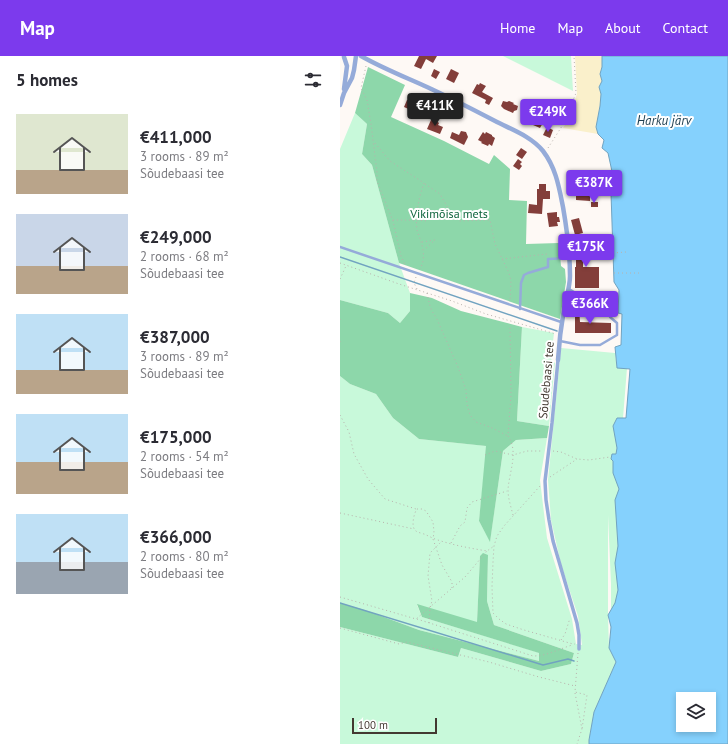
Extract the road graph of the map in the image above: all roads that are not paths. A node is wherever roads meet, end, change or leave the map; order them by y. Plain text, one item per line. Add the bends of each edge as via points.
1 (344, 56) edge
2 (356, 56) edge
3 (361, 56) edge
4 (344, 93) junction
5 (340, 105) edge
6 (340, 247) edge
7 (570, 258) junction
8 (568, 289) junction
9 (520, 309) junction
10 (562, 323) junction
11 (560, 338) junction
12 (558, 360) joint
13 (579, 649) road end

1 - 2 street
1 - 4 street via 347,66
2 - 4 street via 352,78
3 - 7 street, Sõudebaasi tee via 532,140 544,152 558,182
4 - 5 street
6 - 9 lane
7 - 8 street, Sõudebaasi tee
7 - 9 lane via 548,259 548,267 523,277
8 - 10 street, Sõudebaasi tee
8 - 11 lane via 579,295 598,296 604,299 610,317 617,323 617,335 600,345 580,345
9 - 10 lane
10 - 11 street, Sõudebaasi tee
11 - 12 street, Sõudebaasi tee
12 - 13 street, Sõudebaasi tee via 545,481 553,541 573,609 579,635

